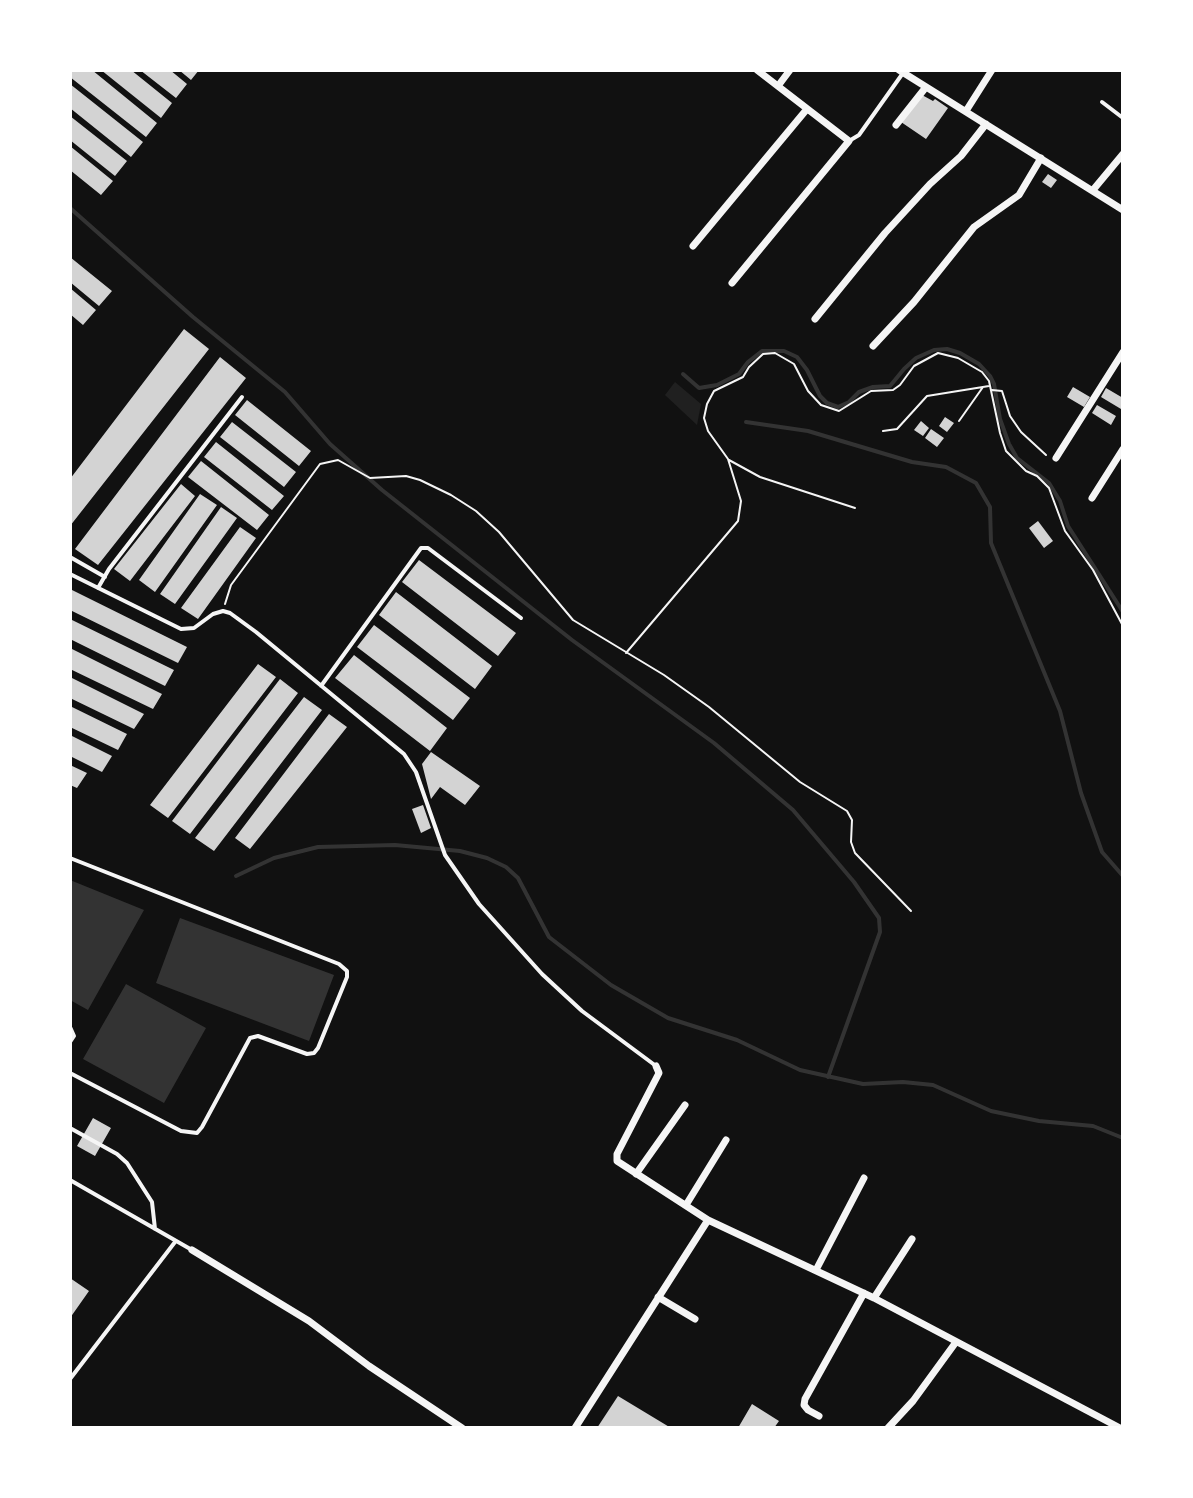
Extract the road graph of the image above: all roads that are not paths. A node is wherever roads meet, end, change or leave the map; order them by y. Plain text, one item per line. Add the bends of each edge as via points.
1 (757, 70) edge
2 (790, 70) edge
3 (992, 70) edge
4 (901, 71) edge
5 (778, 86) junction
6 (926, 87) junction
7 (1102, 102) dead end
8 (807, 109) junction
9 (966, 111) junction
10 (1123, 118) edge
11 (986, 124) junction
12 (896, 125) dead end
13 (849, 141) junction
14 (1123, 154) edge
15 (1041, 158) junction
16 (1093, 190) junction
17 (1123, 210) edge
18 (693, 246) dead end
19 (732, 283) dead end
20 (815, 319) dead end
21 (873, 346) dead end
22 (1123, 352) edge
23 (242, 397) dead end
24 (1123, 449) edge
25 (1056, 458) road end
26 (1092, 498) dead end
27 (70, 557) edge
28 (70, 574) edge
29 (105, 577) junction
30 (98, 588) junction
31 (521, 618) dead end
32 (321, 686) junction
33 (70, 858) edge
34 (70, 1027) edge
35 (70, 1042) edge
36 (656, 1066) joint
37 (70, 1073) edge
38 (685, 1105) dead end
39 (70, 1128) edge
40 (726, 1140) dead end
41 (636, 1174) junction
42 (864, 1178) dead end
43 (70, 1180) edge
44 (686, 1205) junction
45 (708, 1220) junction
46 (155, 1229) junction
47 (912, 1239) dead end
48 (175, 1242) junction
49 (192, 1250) joint
50 (816, 1270) junction
51 (864, 1293) junction
52 (658, 1297) junction
53 (874, 1298) junction
54 (695, 1319) dead end
55 (956, 1342) junction
56 (70, 1379) edge
57 (819, 1416) dead end
58 (1107, 1425) edge
59 (462, 1428) edge
60 (575, 1428) edge
61 (888, 1428) edge
62 (1120, 1428) edge

1 - 5 street
2 - 5 street
3 - 9 street
4 - 6 street
4 - 13 lane via 859,135
5 - 8 street
6 - 9 street
6 - 12 street
7 - 10 lane
8 - 13 street
8 - 18 street
9 - 11 street
11 - 15 street
11 - 20 street via 957,161 894,222
13 - 19 street
14 - 16 street
15 - 16 street
15 - 21 street via 1019,195 974,227
16 - 17 street
22 - 25 street
23 - 29 lane
24 - 26 street
27 - 29 lane
28 - 30 lane
29 - 30 lane
30 - 32 lane via 181,629 194,628 223,611
31 - 32 lane via 428,548 421,548
32 - 36 lane via 412,763 445,855 479,904 582,1011
33 - 37 lane via 347,971 314,1053 250,1038 197,1133 181,1131
34 - 35 lane
36 - 41 street via 655,1083 617,1154 617,1161
38 - 41 street
39 - 46 lane via 127,1163 152,1202
40 - 44 street
41 - 44 street
42 - 50 street
43 - 46 lane
44 - 45 street
45 - 50 street
45 - 52 street
46 - 48 lane
47 - 53 street
48 - 49 lane
48 - 56 lane
49 - 59 street via 309,1321
50 - 51 street
51 - 53 street
51 - 57 street via 805,1399 808,1410
52 - 54 street
52 - 60 street
53 - 55 street
55 - 58 street
55 - 61 street
58 - 62 street

